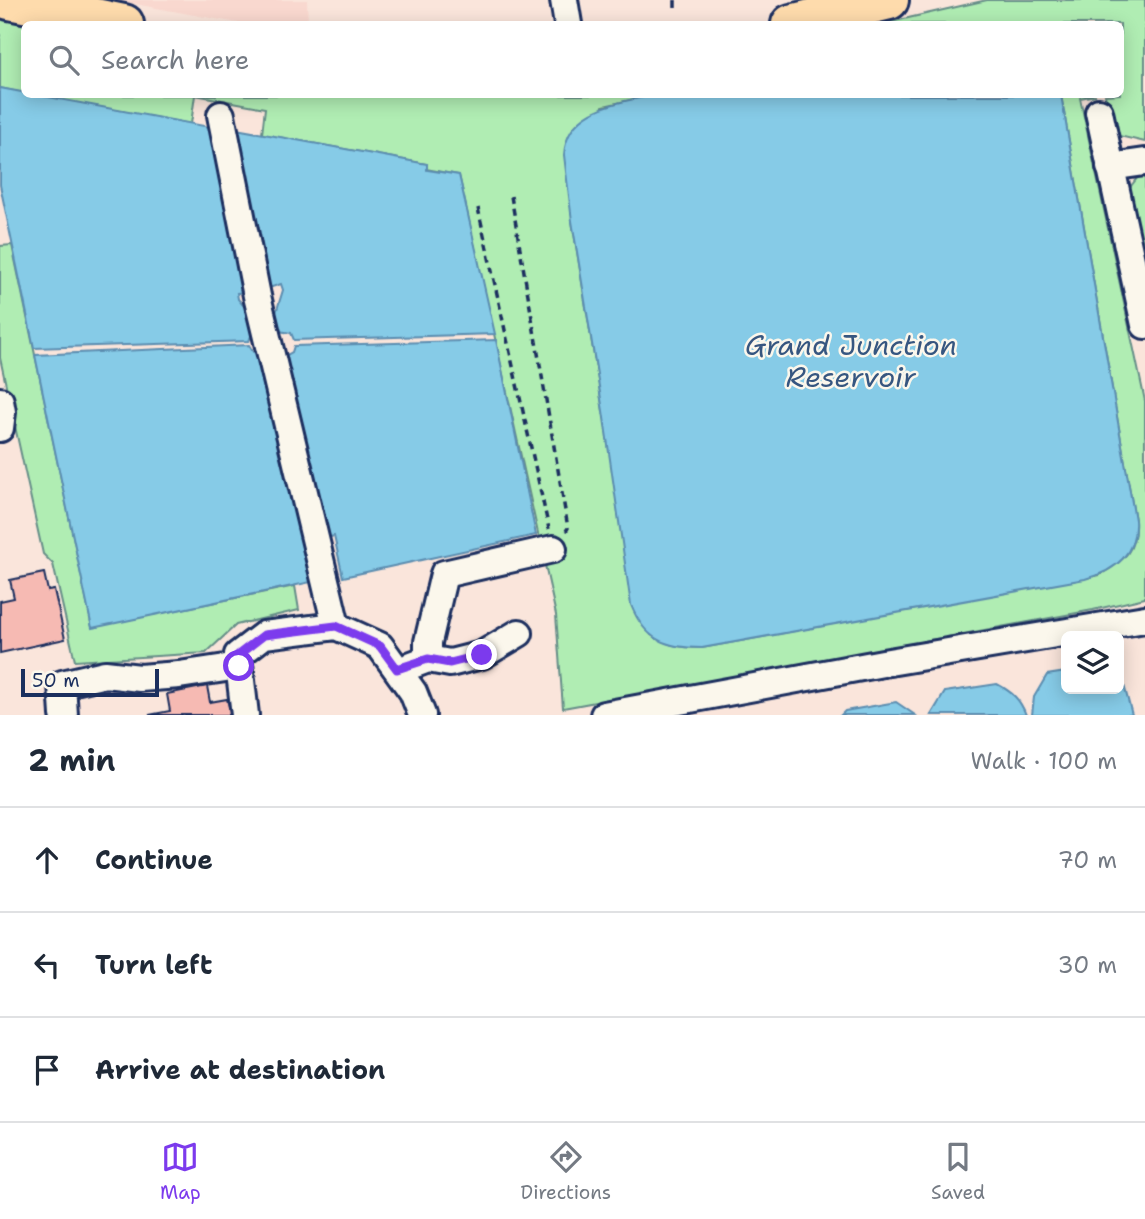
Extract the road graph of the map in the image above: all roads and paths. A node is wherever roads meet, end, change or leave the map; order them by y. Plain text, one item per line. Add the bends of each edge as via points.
1 (9, 0) edge
2 (564, 0) edge
3 (675, 0) edge
4 (890, 0) edge
5 (675, 7) dead end
6 (110, 21) edge
7 (568, 21) edge
8 (803, 21) edge
9 (1099, 111) dead end
10 (220, 115) dead end
11 (1145, 162) edge
12 (1110, 167) junction
13 (510, 196) dead end
14 (478, 208) dead end
15 (1145, 326) edge
16 (0, 401) edge
17 (0, 428) edge
18 (553, 549) junction
19 (1145, 619) edge
20 (336, 626) junction
21 (519, 633) dead end
22 (428, 659) junction
23 (239, 666) junction
24 (397, 669) junction
25 (64, 715) edge
26 (246, 715) edge
27 (422, 715) edge
28 (604, 715) edge

1 - 6 highway
2 - 7 lane
3 - 5 path
4 - 8 highway
9 - 12 lane
10 - 20 lane via 257,296
11 - 12 lane
12 - 15 lane
13 - 18 path via 568,528
14 - 18 path
16 - 17 lane
18 - 22 lane via 444,574
19 - 28 lane
20 - 23 lane via 264,635 238,655
20 - 24 lane via 380,646
21 - 22 lane via 482,655 450,663
22 - 24 lane
23 - 25 lane via 153,677 105,674 62,684
23 - 26 lane
24 - 27 lane

